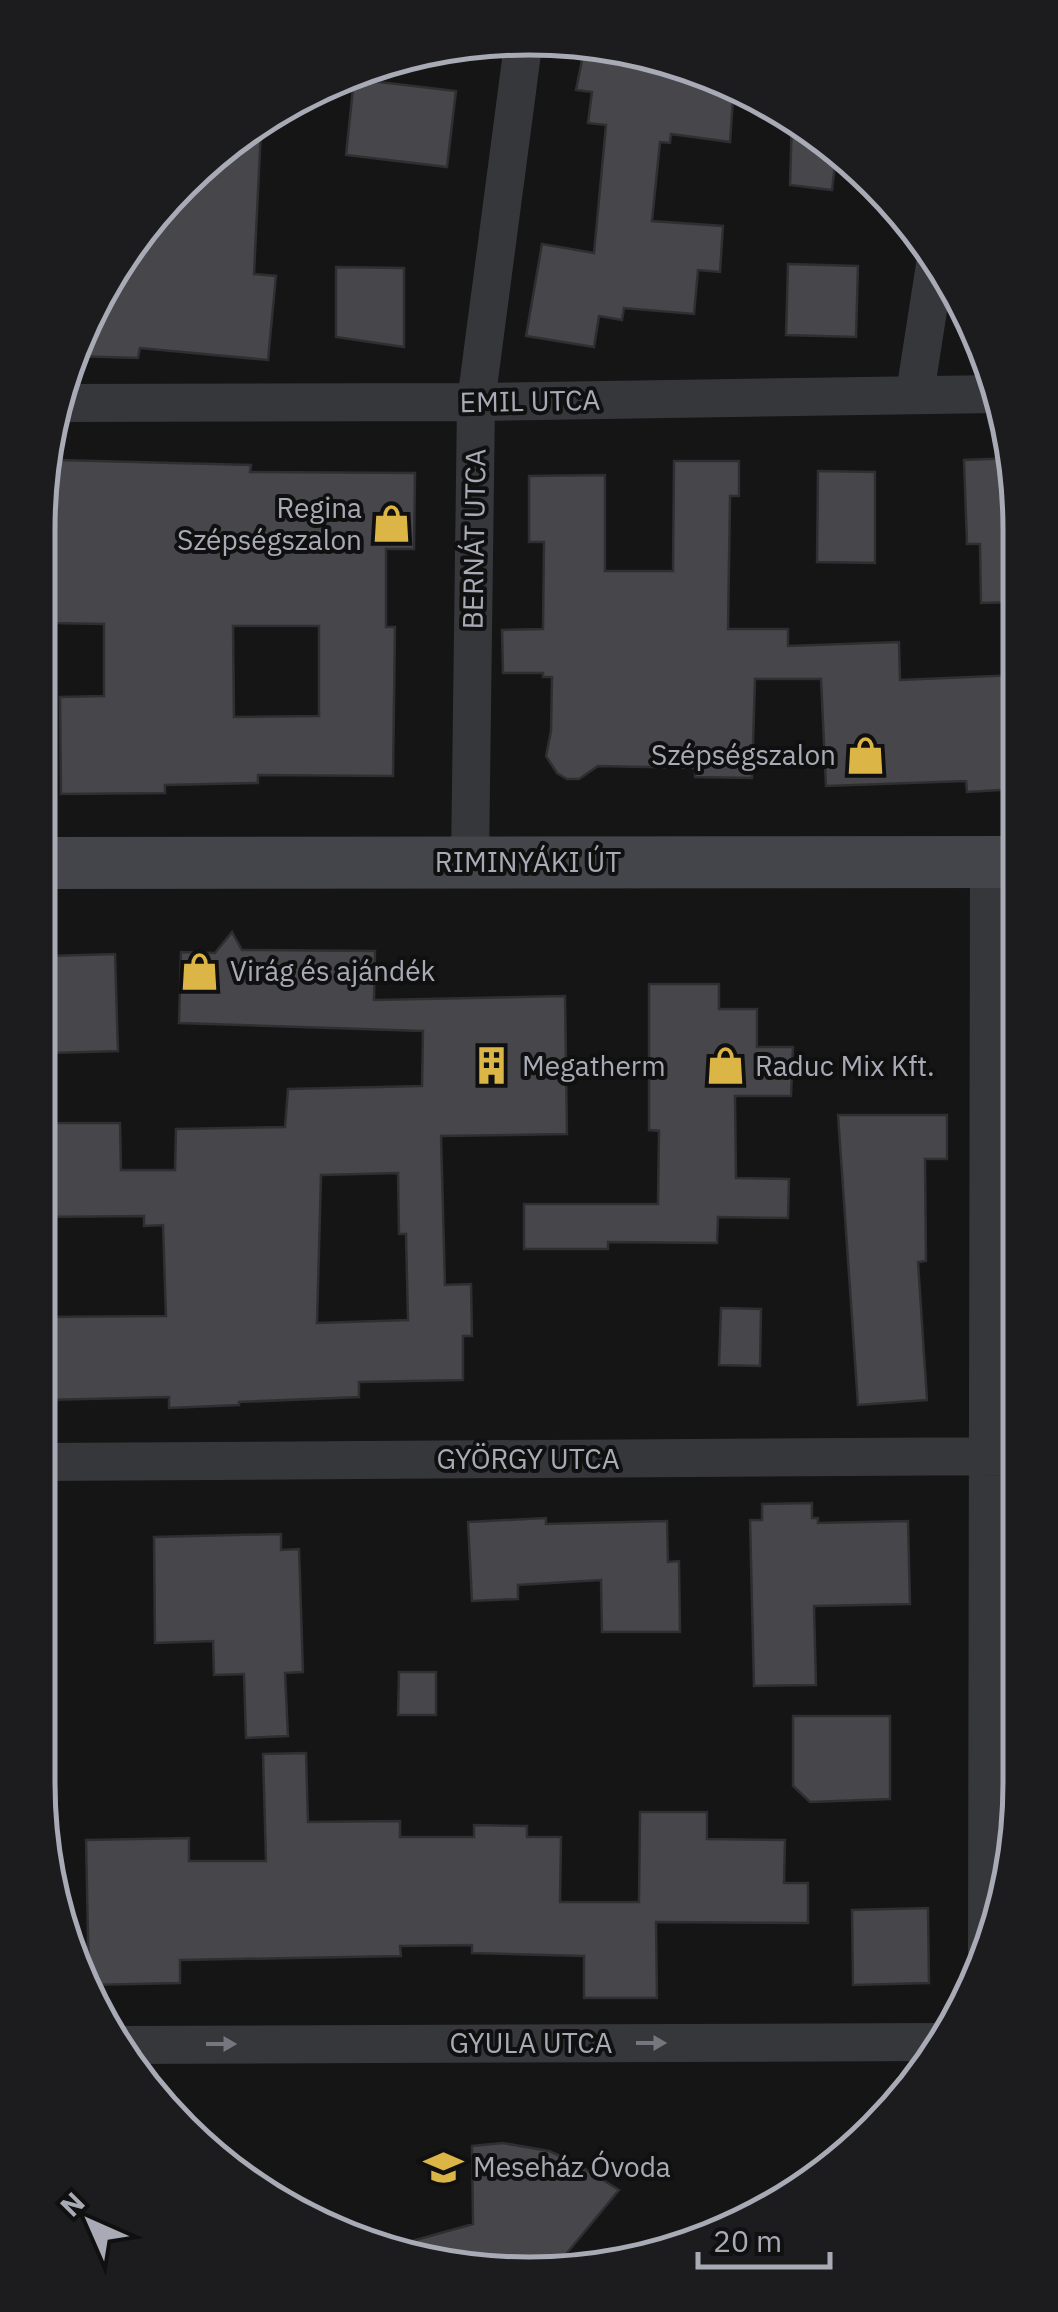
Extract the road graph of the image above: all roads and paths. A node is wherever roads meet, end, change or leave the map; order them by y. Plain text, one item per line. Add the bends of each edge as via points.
1 (522, 55) edge
2 (932, 281) edge
3 (915, 393) junction
4 (983, 394) edge
5 (476, 402) junction
6 (72, 403) edge
7 (55, 862) edge
8 (470, 862) junction
9 (1003, 862) edge
10 (1003, 1456) edge
11 (55, 1462) edge
12 (989, 1899) edge
13 (925, 2042) edge
14 (134, 2045) edge

1 - 5 street, BERNÁT UTCA
2 - 3 street
3 - 4 street, EMIL UTCA
3 - 5 street, EMIL UTCA
5 - 6 street, EMIL UTCA
5 - 8 street, BERNÁT UTCA
7 - 8 main road, RIMINYÁKI ÚT
8 - 9 main road, RIMINYÁKI ÚT
9 - 10 street
10 - 11 street, GYÖRGY UTCA
10 - 12 street
14 -> 13 street, GYULA UTCA

